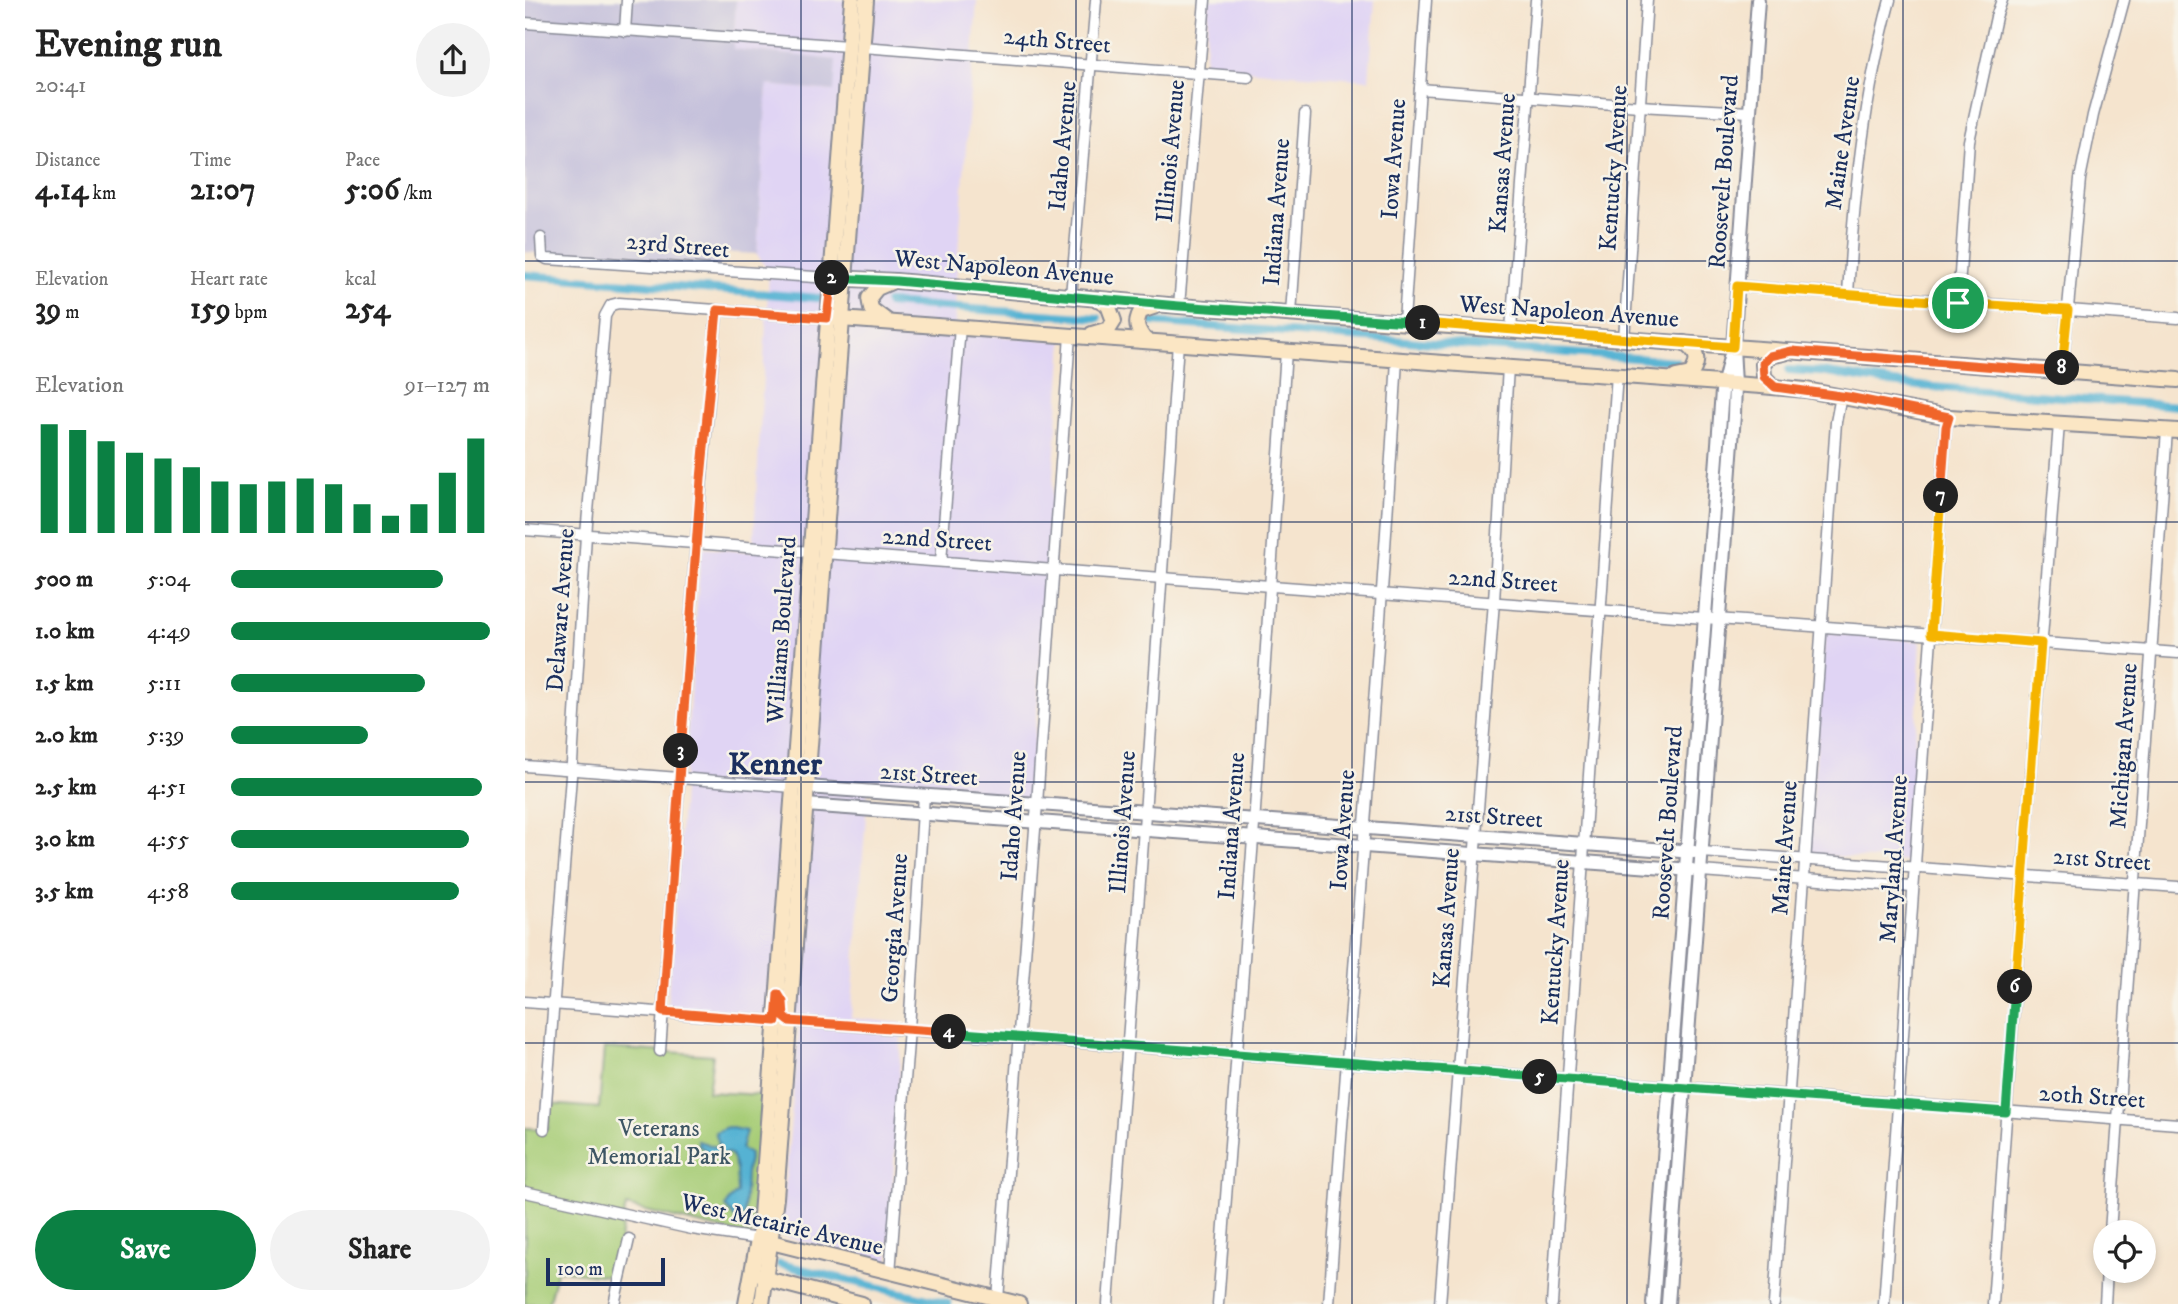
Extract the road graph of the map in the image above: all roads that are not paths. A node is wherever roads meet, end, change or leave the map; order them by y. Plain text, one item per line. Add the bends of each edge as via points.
1 (627, 0) edge
2 (1096, 0) edge
3 (1205, 0) edge
4 (1426, 0) edge
5 (1536, 0) edge
6 (1647, 0) edge
7 (1758, 0) edge
8 (1890, 0) edge
9 (2002, 0) edge
10 (2124, 0) edge
11 (857, 1) edge
12 (525, 23) edge
13 (625, 31) junction
14 (856, 46) junction
15 (1092, 65) junction
16 (1199, 73) junction
17 (1248, 77) dead end
18 (1420, 89) junction
19 (1528, 97) junction
20 (1639, 106) junction
21 (1749, 112) junction
22 (1305, 114) dead end
23 (541, 238) dead end
24 (838, 278) junction
25 (896, 281) junction
26 (1737, 286) junction
27 (1848, 294) junction
28 (1071, 296) junction
29 (1097, 298) junction
30 (1958, 303) junction
31 (1164, 304) junction
32 (1179, 306) junction
33 (717, 310) junction
34 (2068, 310) junction
35 (1291, 314) junction
36 (835, 318) junction
37 (2178, 318) edge
38 (1404, 321) junction
39 (888, 322) junction
40 (960, 327) junction
41 (1511, 330) junction
42 (1077, 336) junction
43 (1624, 339) junction
44 (1146, 341) junction
45 (1178, 343) junction
46 (1684, 343) junction
47 (1733, 347) junction
48 (1286, 351) junction
49 (1792, 351) junction
50 (1397, 359) junction
51 (1508, 368) junction
52 (2062, 372) junction
53 (1617, 374) junction
54 (1668, 379) junction
55 (2178, 380) edge
56 (1729, 384) junction
57 (1775, 387) junction
58 (1841, 396) junction
59 (1949, 417) junction
60 (2059, 424) junction
61 (2173, 431) edge
62 (525, 530) edge
63 (586, 535) junction
64 (696, 543) junction
65 (818, 552) junction
66 (941, 561) junction
67 (1053, 570) junction
68 (1162, 577) junction
69 (1271, 585) junction
70 (1384, 593) junction
71 (1494, 601) junction
72 (1602, 609) junction
73 (1705, 617) junction
74 (1719, 618) junction
75 (1822, 626) junction
76 (1931, 634) junction
77 (2041, 643) junction
78 (2151, 651) junction
79 (2178, 653) edge
80 (796, 759) junction
81 (525, 766) edge
82 (571, 769) junction
83 (679, 777) junction
84 (800, 787) junction
85 (924, 795) junction
86 (1037, 804) junction
87 (806, 805) junction
88 (1145, 812) junction
89 (923, 814) junction
90 (1254, 820) junction
91 (1035, 823) junction
92 (1363, 828) junction
93 (1144, 831) junction
94 (1474, 837) junction
95 (1253, 839) junction
96 (1585, 845) junction
97 (1363, 847) junction
98 (1688, 851) junction
99 (1702, 852) junction
100 (1473, 855) junction
101 (1804, 861) junction
102 (1583, 862) junction
103 (1914, 869) junction
104 (1686, 870) junction
105 (1700, 871) junction
106 (2023, 876) junction
107 (1804, 879) junction
108 (2135, 884) junction
109 (1912, 887) junction
110 (2178, 887) edge
111 (525, 1002) edge
112 (554, 1004) junction
113 (663, 1012) junction
114 (783, 1021) junction
115 (909, 1029) junction
116 (1019, 1038) junction
117 (1128, 1046) junction
118 (660, 1051) dead end
119 (1237, 1054) junction
120 (1346, 1062) junction
121 (1457, 1071) junction
122 (1567, 1079) junction
123 (1669, 1087) junction
124 (1685, 1088) junction
125 (1787, 1095) junction
126 (1898, 1103) junction
127 (2006, 1112) junction
128 (2118, 1120) junction
129 (2178, 1124) edge
130 (544, 1129) dead end
131 (530, 1193) edge
132 (2111, 1220) edge
133 (629, 1239) dead end
134 (765, 1241) junction
135 (754, 1262) junction
136 (890, 1273) junction
137 (767, 1279) junction
138 (2106, 1283) edge
139 (997, 1299) junction
140 (614, 1304) edge
141 (746, 1304) edge
142 (762, 1304) edge
143 (862, 1304) edge
144 (1019, 1304) edge
145 (1108, 1304) edge
146 (1218, 1304) edge
147 (1328, 1304) edge
148 (1440, 1304) edge
149 (1552, 1304) edge
150 (1653, 1304) edge
151 (1668, 1304) edge
152 (1774, 1304) edge
153 (1884, 1304) edge
154 (1993, 1304) edge
155 (2105, 1304) edge

1 - 13 street
2 - 15 street, Idaho Avenue
3 - 16 street, Illinois Avenue
4 - 18 street, Iowa Avenue
5 - 19 street, Kansas Avenue
6 - 20 street, Kentucky Avenue
7 - 21 street, Roosevelt Boulevard
8 - 27 street, Maine Avenue via 1865,112
9 - 30 street via 1969,141
10 - 34 street via 2080,179
11 - 14 main road, Williams Boulevard
12 - 13 street, 24th Street
13 - 14 street, 24th Street
14 - 15 street, 24th Street
14 - 24 main road, Williams Boulevard
14 - 24 main road, Williams Boulevard via 854,67 860,81
15 - 16 street, 24th Street
15 - 28 street, Idaho Avenue
16 - 17 street, 24th Street
16 - 32 street, Illinois Avenue
18 - 19 street
18 - 38 street, Iowa Avenue
19 - 20 street
19 - 41 street, Kansas Avenue
20 - 21 street
20 - 43 street, Kentucky Avenue
21 - 26 street, Roosevelt Boulevard
22 - 35 street, Indiana Avenue
23 - 24 street, 23rd Street via 542,256 547,259
24 - 25 main road, West Napoleon Avenue
24 - 36 main road, Williams Boulevard
25 - 28 main road, West Napoleon Avenue
25 - 39 main road via 877,288 869,298 871,309
26 - 27 street
26 - 47 street, Roosevelt Boulevard
27 - 30 street
28 - 29 main road, West Napoleon Avenue
29 - 31 main road, West Napoleon Avenue
29 - 42 main road via 1108,305 1114,321 1109,329
30 - 34 street
31 - 32 main road, West Napoleon Avenue
31 - 44 main road via 1141,310 1137,318 1138,332
32 - 35 main road, West Napoleon Avenue
33 - 36 street
33 - 63 street, Delaware Avenue via 611,305 605,316
33 - 64 street
34 - 37 street
34 - 52 street
35 - 38 main road, West Napoleon Avenue
36 - 39 main road
36 - 65 main road, Williams Boulevard
38 - 41 main road, West Napoleon Avenue
39 - 40 main road
40 - 42 main road
40 - 66 street
41 - 43 main road, West Napoleon Avenue
42 - 44 main road
42 - 67 street, Idaho Avenue
43 - 46 main road, West Napoleon Avenue
44 - 45 main road
45 - 48 main road
45 - 68 street, Illinois Avenue
46 - 47 main road, West Napoleon Avenue
46 - 54 main road via 1694,350 1697,364 1691,374
47 - 49 main road, West Napoleon Avenue
47 - 56 street, Roosevelt Boulevard
48 - 50 main road
48 - 69 street, Indiana Avenue
49 - 52 main road, West Napoleon Avenue
49 - 57 main road via 1770,356 1763,363 1764,377
50 - 51 main road
50 - 70 street, Iowa Avenue
51 - 53 main road
51 - 71 street, Kansas Avenue
52 - 55 main road, West Napoleon Avenue
53 - 54 main road
53 - 72 street, Kentucky Avenue
54 - 56 main road
56 - 57 main road
56 - 73 street, Roosevelt Boulevard
56 - 74 street, Roosevelt Boulevard
57 - 58 main road
58 - 59 main road
58 - 75 street, Maine Avenue
59 - 60 main road
59 - 76 street, Maryland Avenue
60 - 61 main road
60 - 77 street
61 - 78 street, Michigan Avenue
62 - 63 street, 22nd Street
63 - 64 street, 22nd Street
63 - 82 street, Delaware Avenue
64 - 65 street, 22nd Street
64 - 83 street
65 - 66 street, 22nd Street
65 - 80 main road, Williams Boulevard
65 - 84 main road, Williams Boulevard via 823,578
66 - 67 street, 22nd Street
67 - 68 street, 22nd Street
67 - 86 street, Idaho Avenue
68 - 69 street, 22nd Street
68 - 88 street, Illinois Avenue
69 - 70 street, 22nd Street
69 - 90 street, Indiana Avenue
70 - 71 street, 22nd Street
70 - 92 street, Iowa Avenue
71 - 72 street, 22nd Street
71 - 94 street, Kansas Avenue
72 - 73 street, 22nd Street
72 - 96 street, Kentucky Avenue
73 - 74 street, 22nd Street
73 - 98 street, Roosevelt Boulevard
74 - 75 street, 22nd Street
74 - 99 street, Roosevelt Boulevard
75 - 76 street, 22nd Street
75 - 101 street, Maine Avenue
76 - 77 street, 22nd Street
76 - 103 street, Maryland Avenue
77 - 78 street, 22nd Street
77 - 106 street
78 - 79 street, 22nd Street
78 - 108 street, Michigan Avenue
80 - 84 main road, Williams Boulevard
80 - 87 main road via 800,800
81 - 82 street, 21st Street
82 - 83 street, 21st Street
82 - 112 street, Delaware Avenue
83 - 84 street, 21st Street
83 - 113 street
84 - 85 street, 21st Street
84 - 87 main road, Williams Boulevard
84 - 114 main road, Williams Boulevard via 778,994
85 - 86 street, 21st Street
85 - 89 street, Georgia Avenue
86 - 88 street, 21st Street
86 - 91 street, Idaho Avenue
87 - 89 street, 21st Street
87 - 114 main road, Williams Boulevard
88 - 90 street, 21st Street
88 - 93 street, Illinois Avenue
89 - 91 street, 21st Street
89 - 115 street, Georgia Avenue
90 - 92 street, 21st Street
90 - 95 street, Indiana Avenue
91 - 93 street, 21st Street
91 - 116 street, Idaho Avenue
92 - 94 street, 21st Street
92 - 97 street, Iowa Avenue
93 - 95 street, 21st Street
93 - 117 street, Illinois Avenue
94 - 96 street, 21st Street
94 - 100 street, Kansas Avenue
95 - 97 street, 21st Street
95 - 119 street, Indiana Avenue
96 - 98 street, 21st Street
96 - 102 street, Kentucky Avenue
97 - 100 street, 21st Street
97 - 120 street, Iowa Avenue
98 - 99 street, 21st Street
98 - 104 street, Roosevelt Boulevard
99 - 101 street, 21st Street
99 - 105 street, Roosevelt Boulevard
100 - 102 street, 21st Street
100 - 121 street, Kansas Avenue
101 - 103 street, 21st Street
101 - 107 street, Maine Avenue
102 - 104 street, 21st Street
102 - 122 street, Kentucky Avenue
103 - 106 street, 21st Street
103 - 109 street, Maryland Avenue
104 - 105 street, 21st Street
104 - 123 street, Roosevelt Boulevard
105 - 107 street, 21st Street
105 - 124 street, Roosevelt Boulevard
106 - 108 street, 21st Street
106 - 127 street
107 - 109 street, 21st Street
107 - 125 street, Maine Avenue
108 - 110 street, 21st Street
108 - 128 street, Michigan Avenue
109 - 126 street, Maryland Avenue
111 - 112 street, 20th Street
112 - 113 street, 20th Street
112 - 130 street, Delaware Avenue
113 - 114 street, 20th Street
113 - 118 street
114 - 115 street, 20th Street
114 - 134 main road, Williams Boulevard
114 - 134 main road, Williams Boulevard via 781,1050 786,1060
115 - 116 street, 20th Street
115 - 136 street, Georgia Avenue
116 - 117 street, 20th Street
116 - 139 street, Idaho Avenue
117 - 119 street, 20th Street
117 - 145 street, Illinois Avenue
119 - 120 street, 20th Street
119 - 146 street, Indiana Avenue
120 - 121 street, 20th Street
120 - 147 street, Iowa Avenue
121 - 122 street, 20th Street
121 - 148 street, Kansas Avenue
122 - 123 street, 20th Street
122 - 149 street, Kentucky Avenue
123 - 124 street, 20th Street
123 - 150 street, Roosevelt Boulevard
124 - 125 street, 20th Street
124 - 151 street, Roosevelt Boulevard
125 - 126 street, 20th Street
125 - 152 street, Maine Avenue
126 - 127 street, 20th Street
126 - 153 street, Maryland Avenue
127 - 128 street, 20th Street
127 - 154 street
128 - 129 street, 20th Street
128 - 132 street, Michigan Avenue
131 - 134 street, West Metairie Avenue
133 - 140 street
134 - 135 main road, Williams Boulevard
134 - 136 main road, West Metairie Avenue
134 - 137 main road, Williams Boulevard
135 - 137 main road
135 - 141 main road, Williams Boulevard
136 - 139 main road, West Metairie Avenue
137 - 142 main road, Williams Boulevard
137 - 143 main road
138 - 155 street
139 - 144 main road, West Metairie Avenue

